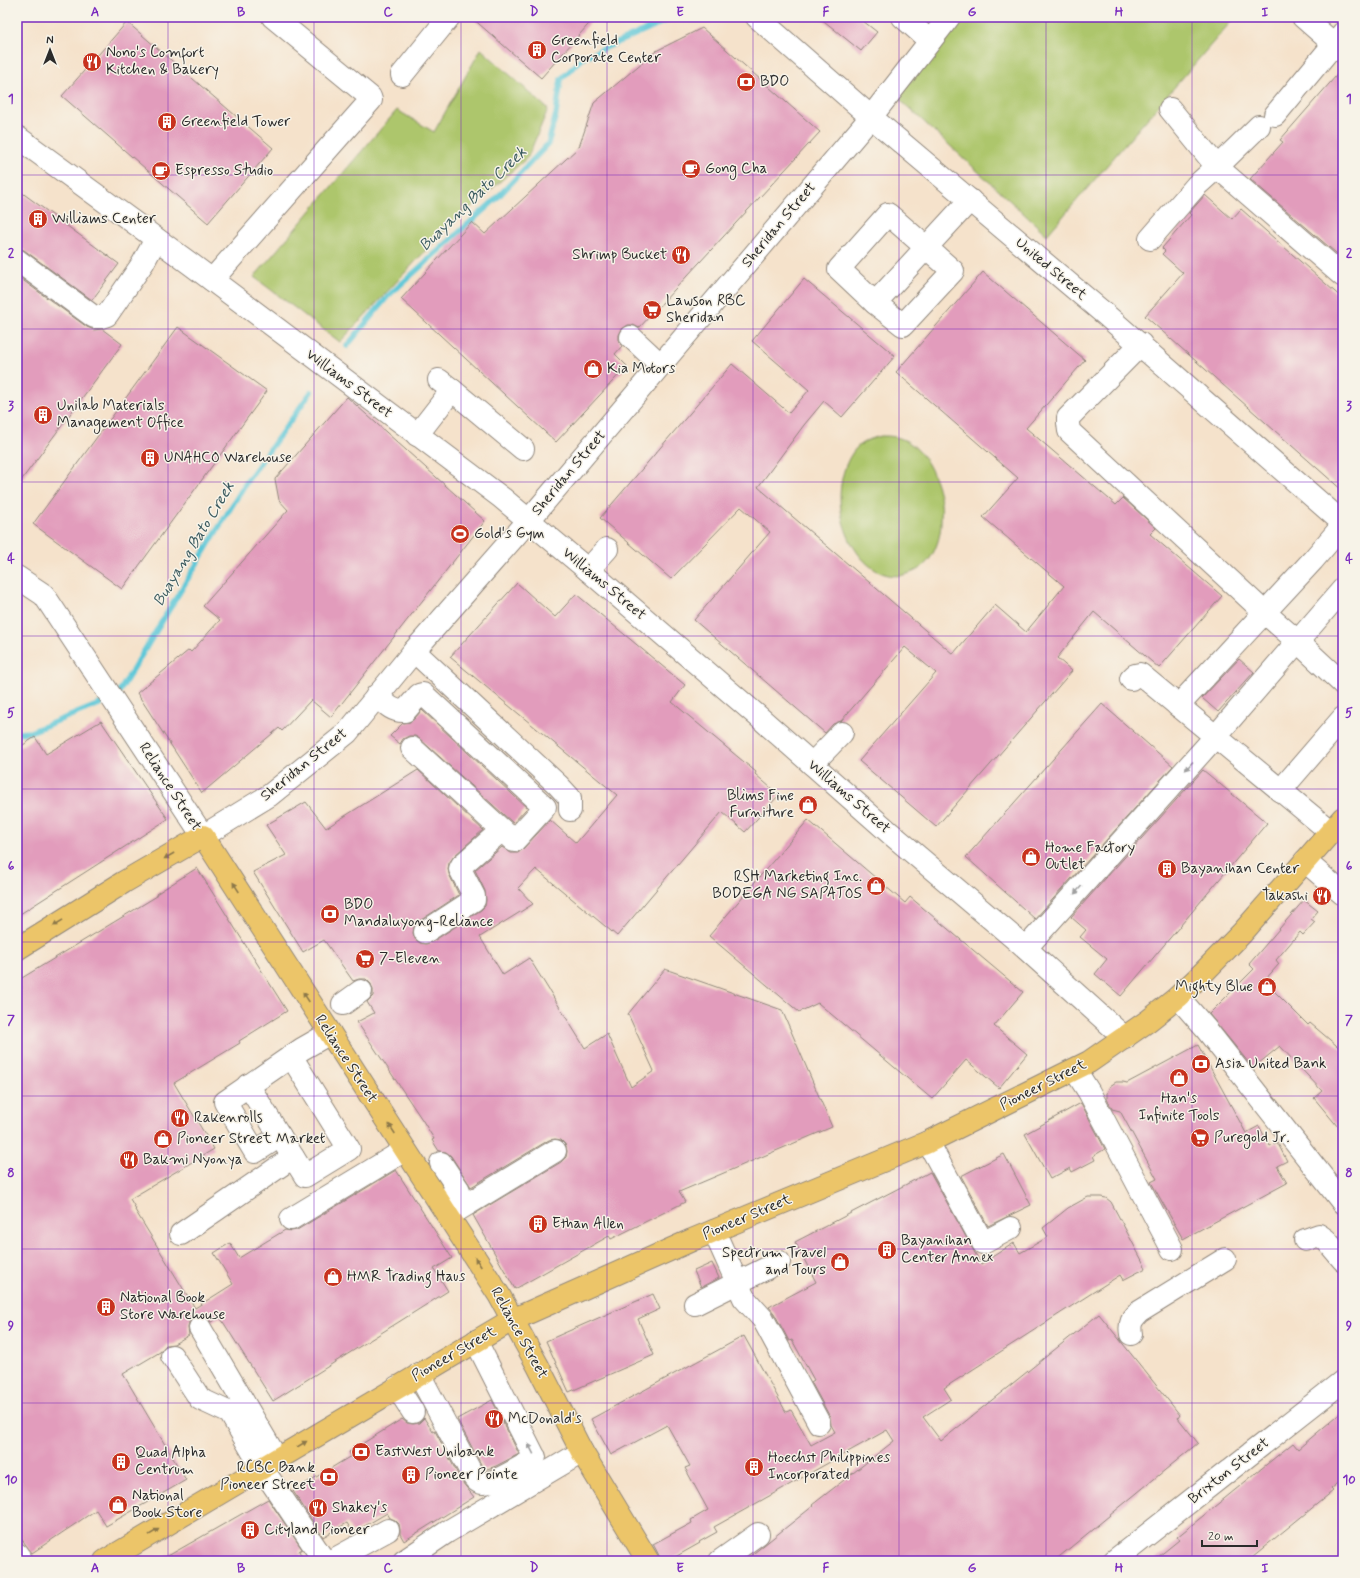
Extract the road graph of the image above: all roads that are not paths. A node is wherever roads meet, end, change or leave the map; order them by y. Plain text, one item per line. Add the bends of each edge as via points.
1 (273, 17) edge
2 (449, 17) edge
3 (757, 17) edge
4 (903, 17) edge
5 (949, 17) edge
6 (1303, 17) edge
7 (930, 42) junction
8 (1340, 43) edge
9 (402, 75) dead end
10 (1170, 108) dead end
11 (871, 117) junction
12 (17, 137) edge
13 (1217, 167) junction
14 (970, 200) junction
15 (156, 239) junction
16 (1150, 239) dead end
17 (925, 246) junction
18 (17, 260) edge
19 (1343, 276) edge
20 (212, 280) junction
21 (875, 303) junction
22 (631, 337) dead end
23 (1141, 344) junction
24 (661, 365) junction
25 (417, 435) junction
26 (524, 449) dead end
27 (529, 520) junction
28 (1343, 524) edge
29 (607, 549) dead end
30 (588, 570) junction
31 (17, 577) edge
32 (1343, 589) edge
33 (1264, 612) junction
34 (1297, 641) junction
35 (414, 651) junction
36 (1131, 679) dead end
37 (1343, 684) edge
38 (377, 695) junction
39 (1178, 706) junction
40 (1343, 718) edge
41 (842, 733) dead end
42 (1215, 737) junction
43 (412, 748) dead end
44 (812, 764) junction
45 (1280, 791) junction
46 (570, 810) dead end
47 (1337, 825) edge
48 (502, 830) junction
49 (203, 836) junction
50 (1305, 861) junction
51 (1343, 894) edge
52 (425, 932) dead end
53 (17, 948) edge
54 (1026, 948) junction
55 (1178, 998) junction
56 (330, 1033) junction
57 (1125, 1038) junction
58 (291, 1056) junction
59 (1075, 1070) junction
60 (248, 1085) junction
61 (280, 1136) junction
62 (928, 1142) junction
63 (405, 1150) junction
64 (555, 1151) dead end
65 (293, 1157) junction
66 (441, 1163) dead end
67 (1343, 1203) edge
68 (444, 1209) junction
69 (291, 1219) dead end
70 (1011, 1228) dead end
71 (714, 1231) junction
72 (181, 1234) dead end
73 (1305, 1240) dead end
74 (1172, 1249) dead end
75 (1225, 1259) dead end
76 (1343, 1260) edge
77 (779, 1262) dead end
78 (736, 1282) junction
79 (695, 1304) dead end
80 (512, 1320) junction
81 (200, 1328) dead end
82 (1131, 1334) dead end
83 (476, 1341) junction
84 (172, 1356) dead end
85 (419, 1374) junction
86 (1343, 1381) edge
87 (397, 1387) junction
88 (413, 1412) dead end
89 (819, 1423) dead end
90 (582, 1452) junction
91 (266, 1466) junction
92 (388, 1530) dead end
93 (758, 1534) dead end
94 (17, 1554) edge
95 (117, 1558) edge
96 (645, 1560) edge
97 (22, 1561) edge
98 (313, 1561) edge
99 (404, 1561) edge
100 (720, 1561) edge
101 (1114, 1561) edge

1 - 20 street via 371,100
2 - 9 street
3 - 11 street, United Street
4 - 7 street
5 - 7 street, Sheridan Street
6 - 8 street
7 - 11 street, Sheridan Street
8 - 13 street via 1267,120
10 - 13 street
11 - 14 street, United Street
11 - 24 street, Sheridan Street
12 - 15 street, Williams Street
13 - 16 street via 1196,186
13 - 19 street
14 - 17 street
14 - 23 street, United Street
15 - 18 street via 143,263 107,315 101,318 94,317
15 - 20 street, Williams Street
17 - 21 street
17 - 21 street via 953,272 904,325
17 - 21 street via 888,214 839,267 839,270
20 - 25 street, Williams Street
22 - 24 street
23 - 28 street, United Street
23 - 33 street via 1068,418 1069,431
24 - 27 street, Sheridan Street
25 - 26 street via 446,385
25 - 27 street, Williams Street
27 - 30 street, Williams Street
27 - 35 street, Sheridan Street
28 - 33 street
29 - 30 street
30 - 44 street, Williams Street
31 - 49 street, Reliance Street via 44,595
32 - 34 street
33 - 34 street
33 - 39 street
34 - 37 street
34 - 42 street
35 - 38 street, Sheridan Street
35 - 46 street via 558,785 570,798
36 - 39 street via 1140,674
38 - 48 street via 388,706 400,712 405,711 419,695 423,694 545,807 514,841
38 - 49 street, Sheridan Street via 346,733 270,795
39 - 42 street
40 - 45 street
41 - 44 street
42 - 45 street
42 -> 54 street
43 - 48 street
44 - 54 street, Williams Street
45 - 47 street
47 - 50 main road, Pioneer Street
48 - 52 street via 462,865 461,872 474,900
49 -> 53 main road, Sheridan Street
56 -> 49 main road, Reliance Street
50 - 51 street
50 - 55 main road, Pioneer Street via 1242,933
54 - 57 street, Williams Street
55 - 57 main road, Pioneer Street
55 - 67 street via 1206,1029
56 - 58 street
63 -> 56 main road, Reliance Street
57 - 59 main road, Pioneer Street
58 - 60 street
58 - 65 street via 350,1149 305,1176
59 - 62 main road, Pioneer Street
59 - 74 street
60 - 61 street
60 - 61 street via 224,1102 251,1146 255,1152
61 - 65 street
62 - 70 street via 983,1242
62 - 71 main road, Pioneer Street
63 - 68 main road, Reliance Street
63 - 69 street
64 - 68 street
65 - 72 street
66 - 68 street via 459,1190
80 -> 68 main road, Reliance Street
71 - 78 street
71 - 80 main road, Pioneer Street
73 - 76 street via 1319,1235
75 - 82 street via 1139,1312 1132,1319
77 - 78 street
78 - 79 street
78 - 89 street via 744,1298 763,1319
80 - 83 main road, Pioneer Street
80 - 90 main road, Reliance Street
81 - 91 street
83 - 85 main road, Pioneer Street
85 -> 83 street via 478,1482 492,1482 533,1460 535,1457
84 - 91 street via 200,1399 230,1413
85 - 87 main road, Pioneer Street
86 - 101 street, Brixton Street
87 - 88 street
91 -> 87 main road, Pioneer Street
90 - 96 main road, Reliance Street
90 - 99 street via 447,1532
91 - 92 street via 323,1559 333,1560
95 -> 91 main road, Pioneer Street
91 - 98 street
93 - 100 street
94 - 97 street

